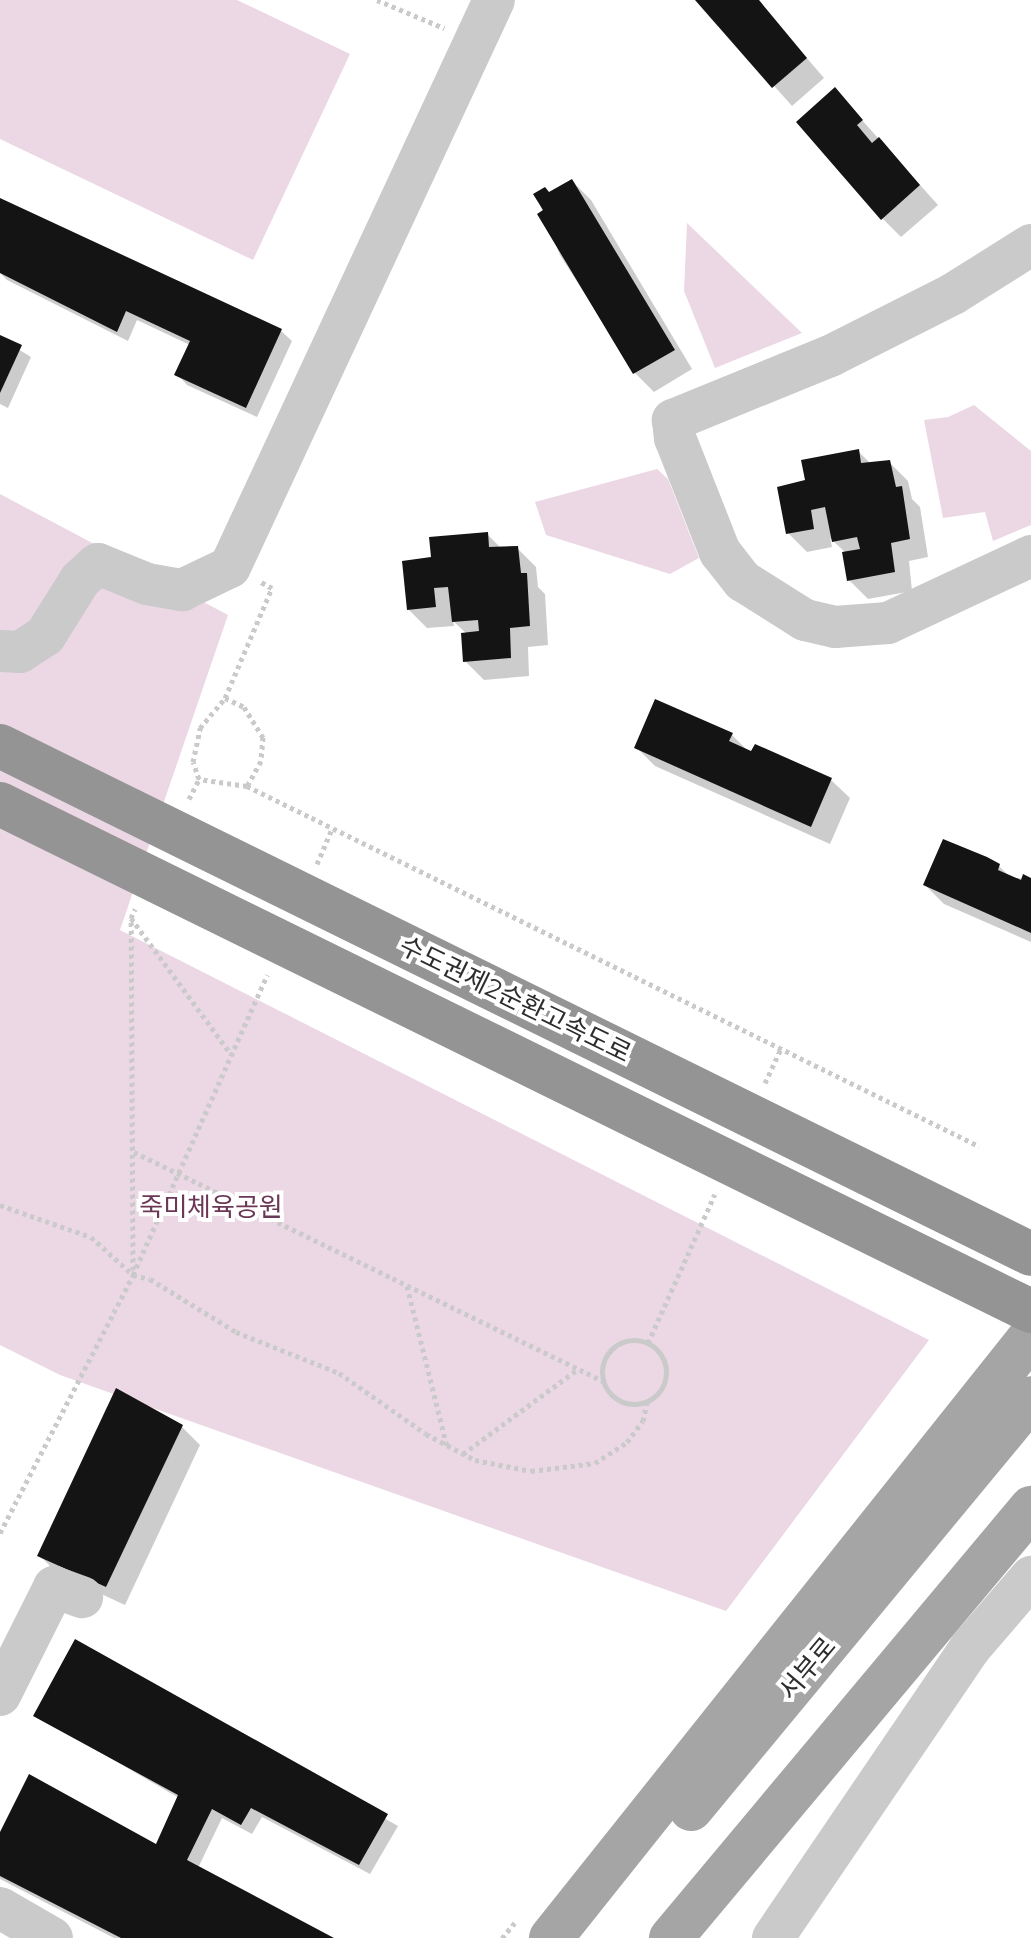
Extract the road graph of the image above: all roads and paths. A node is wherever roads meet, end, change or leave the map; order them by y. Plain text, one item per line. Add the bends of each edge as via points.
1 (377, 0) edge
2 (494, 0) edge
3 (474, 41) junction
4 (1031, 245) edge
5 (1031, 556) edge
6 (230, 567) junction
7 (0, 651) edge
8 (225, 698) junction
9 (0, 746) edge
10 (199, 779) junction
11 (247, 786) junction
12 (0, 804) edge
13 (185, 806) dead end
14 (333, 829) junction
15 (314, 871) dead end
16 (138, 904) dead end
17 (131, 918) junction
18 (269, 970) dead end
19 (232, 1055) junction
20 (979, 1146) dead end
21 (134, 1152) junction
22 (179, 1174) junction
23 (0, 1205) edge
24 (1031, 1254) edge
25 (133, 1275) junction
26 (407, 1286) junction
27 (1031, 1311) edge
28 (1031, 1336) edge
29 (578, 1369) junction
30 (603, 1381) junction
31 (1031, 1398) edge
32 (647, 1402) junction
33 (447, 1447) junction
34 (463, 1454) junction
35 (1031, 1508) edge
36 (0, 1533) edge
37 (1031, 1577) edge
38 (82, 1597) dead end
39 (0, 1695) edge
40 (0, 1908) edge
41 (52, 1938) edge
42 (551, 1938) edge
43 (584, 1938) edge
44 (671, 1938) edge
45 (773, 1938) edge

1 - 3 path
2 - 3 street
3 - 6 street
4 - 5 street via 953,294 830,356 673,420 675,438 720,552 743,581 805,620 835,627 888,623
6 - 7 street via 182,590 147,584 98,564 80,580 45,636 20,652
6 - 8 path via 272,588
8 - 10 path via 205,718 194,741
8 - 11 path via 244,707 263,737 261,761
9 - 24 highway, 수도권제2순환고속도로, bridge
10 - 11 path
10 - 13 path
11 - 14 path
12 - 27 highway, 수도권제2순환고속도로, bridge
14 - 15 path
14 - 20 path
16 - 17 path
17 - 19 path
17 - 21 path
18 - 19 path
19 - 22 path
21 - 22 path
21 - 25 path
22 - 25 path
22 - 26 path
23 - 25 path via 91,1237
25 - 33 path via 150,1279 236,1332 339,1373
25 - 36 path
26 - 29 path
26 - 33 path
28 - 42 main road
29 - 30 path
29 - 34 path
30 - 32 path via 615,1399
30 - 32 path via 609,1351 627,1341 648,1343 663,1357 666,1377
31 - 43 main road, 서부로
32 - 34 path via 643,1421 627,1442 595,1463 531,1471
33 - 34 path
35 - 44 main road
37 - 45 street via 970,1648
38 - 39 street via 54,1587
40 - 41 street

